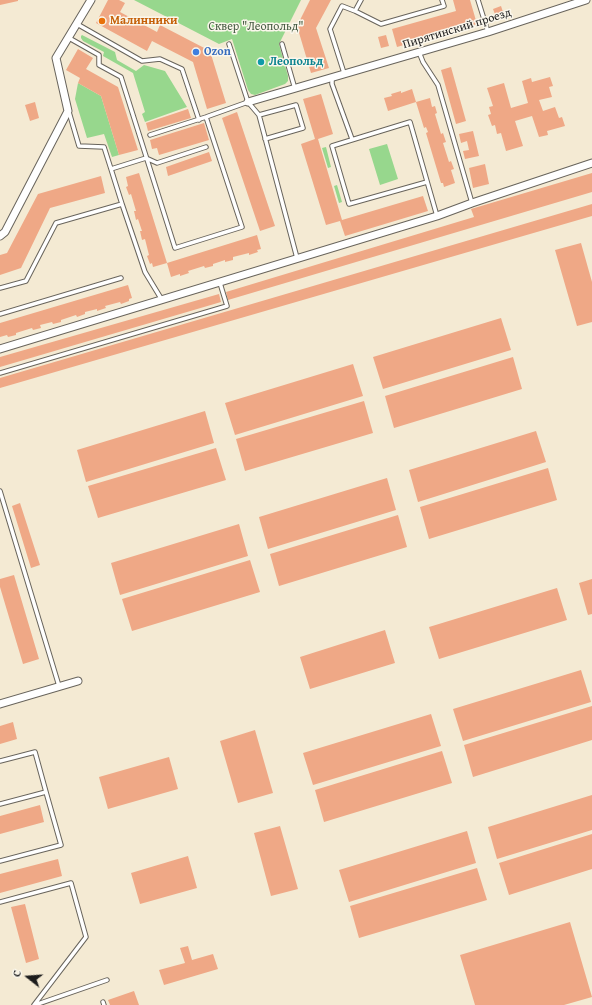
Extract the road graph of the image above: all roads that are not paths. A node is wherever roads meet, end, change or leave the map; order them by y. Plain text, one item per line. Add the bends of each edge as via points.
1 (91, 0) edge
2 (361, 0) edge
3 (442, 0) edge
4 (478, 0) edge
5 (586, 0) edge
6 (355, 11) junction
7 (77, 24) junction
8 (488, 32) junction
9 (69, 38) junction
10 (229, 44) dead end
11 (282, 44) dead end
12 (419, 52) junction
13 (344, 74) junction
14 (332, 77) junction
15 (295, 89) junction
16 (248, 102) junction
17 (68, 111) junction
18 (259, 115) junction
19 (206, 117) junction
20 (198, 120) junction
21 (150, 135) dead end
22 (265, 139) junction
23 (352, 140) junction
24 (206, 147) dead end
25 (146, 158) junction
26 (592, 163) edge
27 (111, 169) junction
28 (427, 182) junction
29 (472, 203) junction
30 (122, 204) junction
31 (437, 216) junction
32 (0, 236) edge
33 (298, 259) junction
34 (121, 278) dead end
35 (220, 283) junction
36 (0, 288) edge
37 (162, 300) junction
38 (0, 314) edge
39 (0, 349) edge
40 (0, 373) edge
41 (0, 491) edge
42 (78, 681) dead end
43 (59, 686) junction
44 (0, 704) edge
45 (0, 761) edge
46 (46, 792) junction
47 (0, 804) edge
48 (0, 861) edge
49 (0, 902) edge
50 (107, 980) dead end

1 - 7 street
2 - 6 lane
3 - 6 lane via 444,6 380,24
4 - 8 lane
5 - 8 street, Пирятинский проезд
6 - 13 lane via 342,6 330,29
7 - 9 street
7 - 20 lane via 142,61 160,59 182,70
8 - 12 street, Пирятинский проезд
9 - 17 street via 56,58
9 - 25 lane via 99,55 99,65 121,77
10 - 16 lane
11 - 15 lane
12 - 13 street, Пирятинский проезд
12 - 29 lane via 438,85
13 - 14 street, Пирятинский проезд
14 - 15 street, Пирятинский проезд
14 - 23 lane via 332,84
15 - 16 street, Пирятинский проезд
16 - 18 lane
16 - 19 lane
17 - 27 lane via 79,146 104,147
17 - 32 street via 5,232
18 - 22 lane
18 - 22 lane via 296,105 303,128
19 - 20 lane
19 - 25 lane via 242,227 174,248
20 - 21 lane
22 - 33 lane
23 - 28 lane via 410,122
23 - 28 lane via 332,146 349,204
24 - 25 lane via 157,163
25 - 27 lane
26 - 29 street
27 - 30 lane
28 - 31 lane
29 - 31 street
30 - 36 lane via 56,223 26,281
30 - 37 lane via 144,272
31 - 33 street
33 - 35 street
34 - 38 lane
35 - 37 street
35 - 40 lane via 227,306
37 - 39 street
41 - 43 lane
42 - 43 street
43 - 44 street
45 - 46 lane via 35,752
46 - 47 lane
46 - 48 lane via 61,845
49 - 50 lane via 71,883 86,937 34,1005

